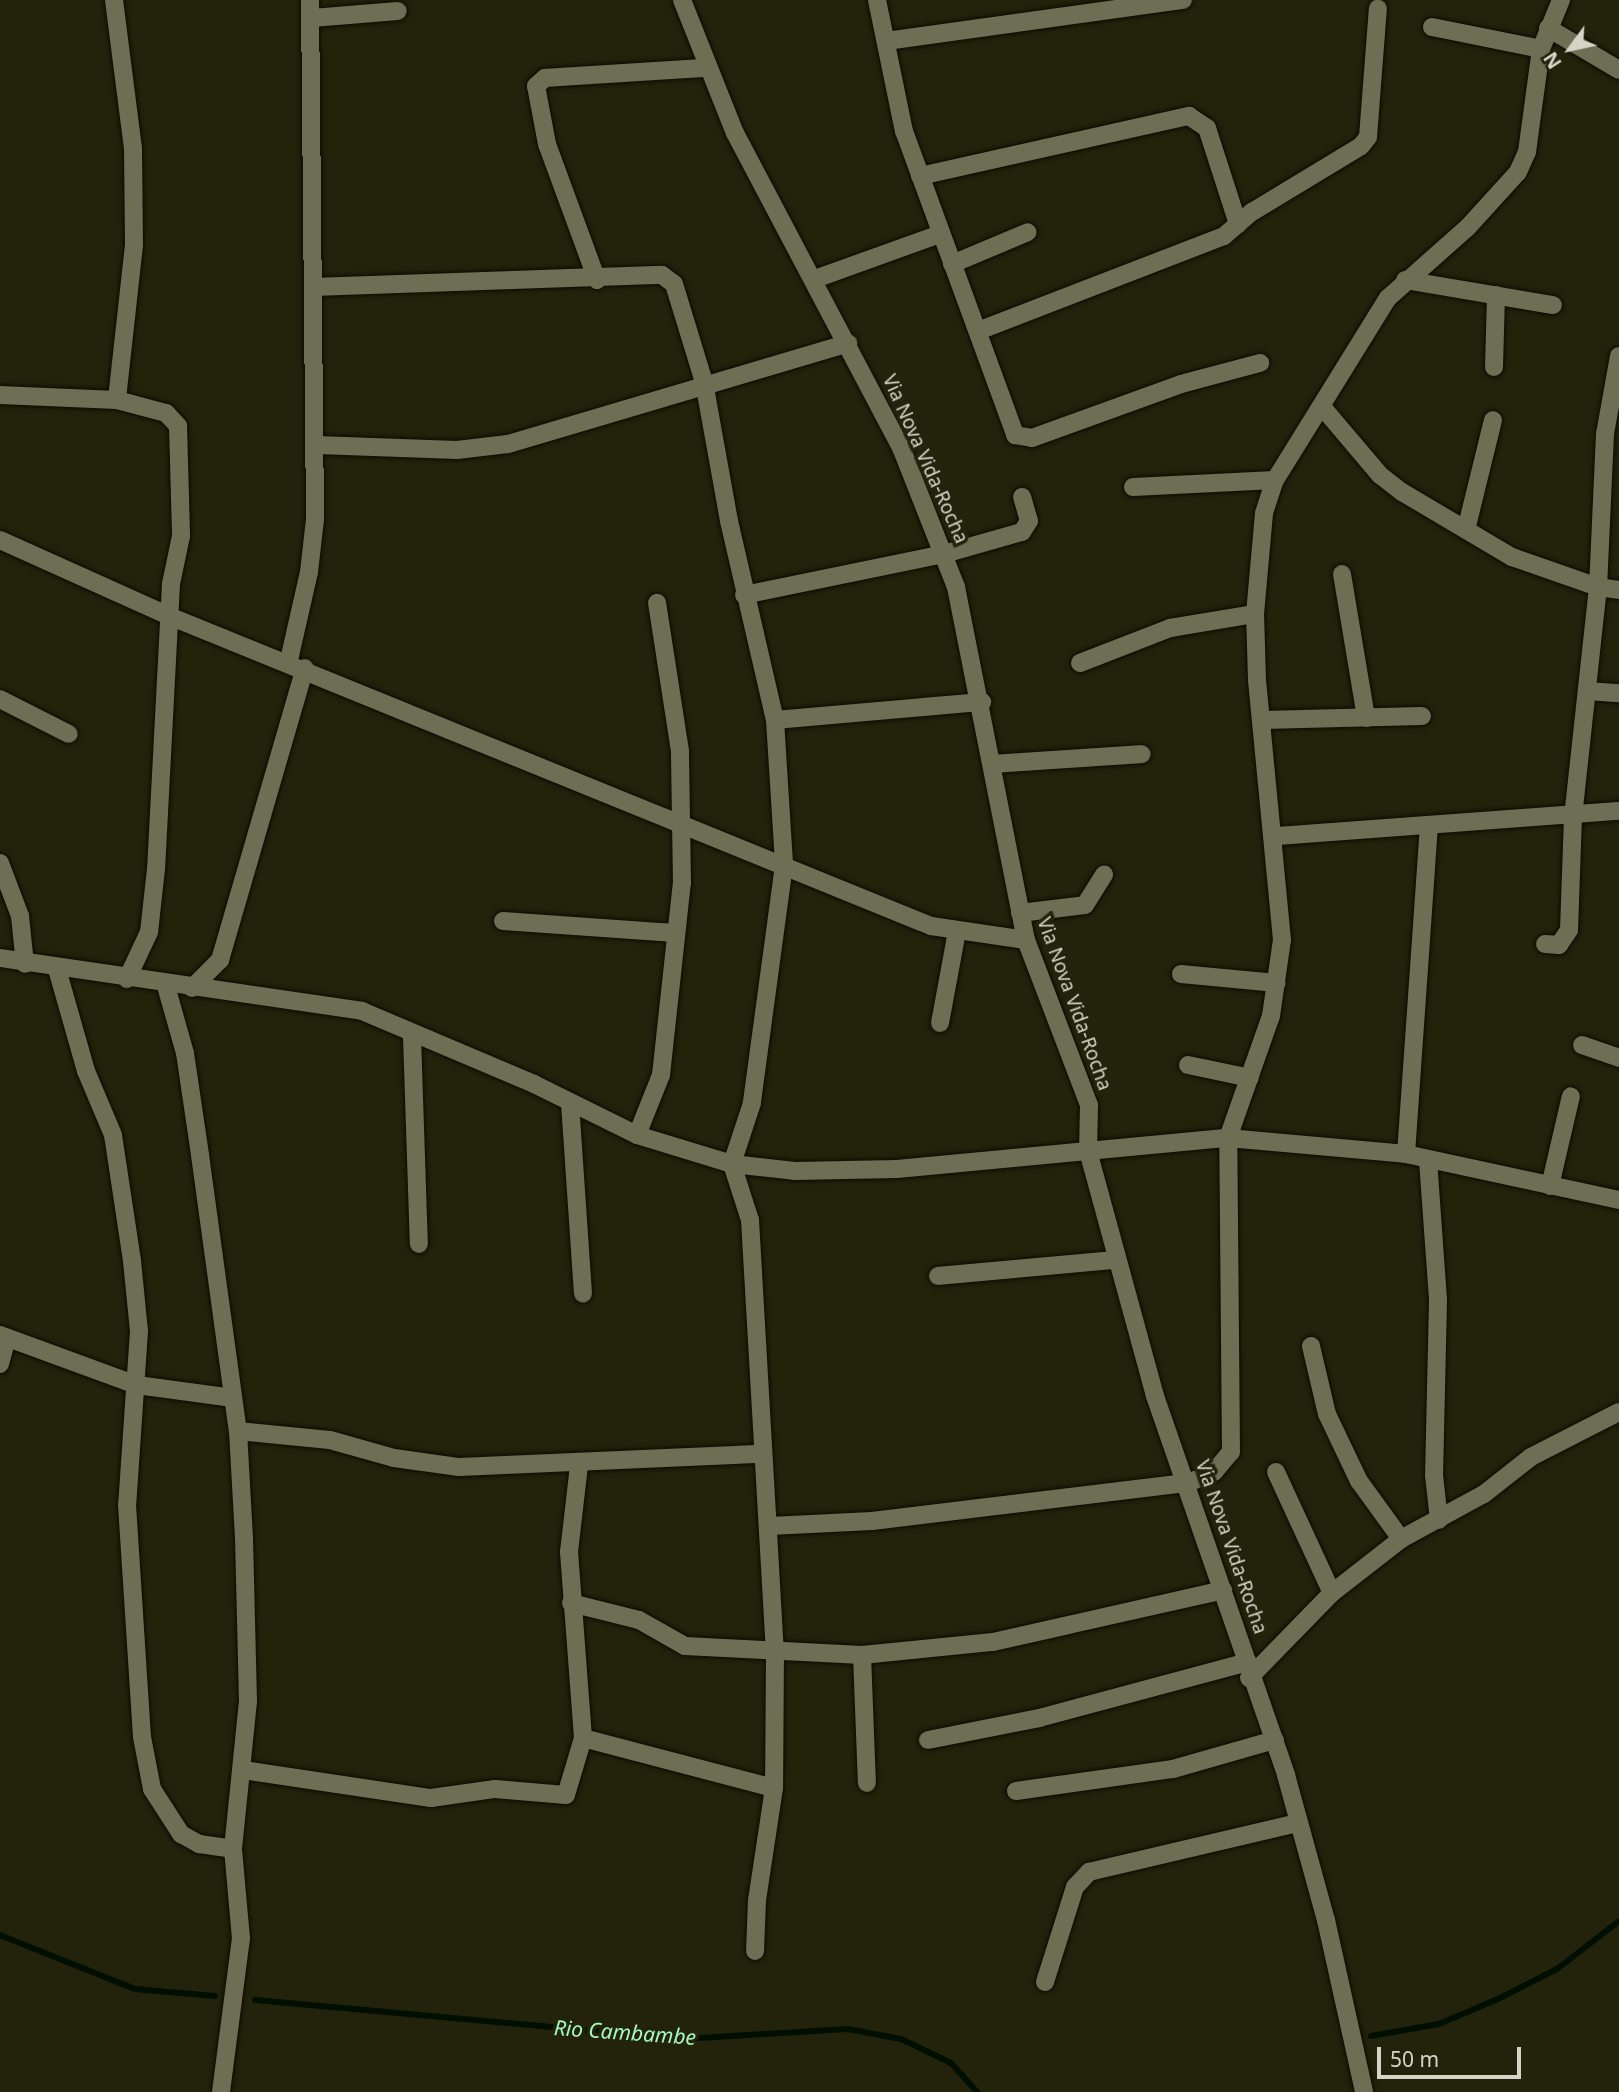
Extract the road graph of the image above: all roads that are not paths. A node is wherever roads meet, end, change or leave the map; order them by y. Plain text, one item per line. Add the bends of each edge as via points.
1 (114, 0) edge
2 (682, 0) edge
3 (877, 0) edge
4 (1183, 0) edge
5 (1561, 0) edge
6 (1378, 8) dead end
7 (311, 9) edge
8 (398, 11) dead end
9 (1432, 27) dead end
10 (1548, 28) junction
11 (886, 41) junction
12 (1541, 50) junction
13 (706, 68) junction
14 (1619, 70) edge
15 (920, 176) junction
16 (1238, 224) junction
17 (1028, 232) dead end
18 (940, 234) junction
19 (952, 264) junction
20 (815, 279) junction
21 (1405, 279) junction
22 (597, 280) junction
23 (313, 287) junction
24 (1496, 295) junction
25 (1553, 305) dead end
26 (978, 331) junction
27 (848, 343) junction
28 (1619, 356) edge
29 (1260, 363) dead end
30 (1494, 368) dead end
31 (704, 382) junction
32 (0, 395) edge
33 (117, 400) junction
34 (1324, 409) junction
35 (1493, 420) dead end
36 (317, 445) junction
37 (1275, 480) junction
38 (1133, 487) dead end
39 (1022, 497) dead end
40 (1466, 530) junction
41 (0, 540) edge
42 (944, 554) junction
43 (1342, 574) dead end
44 (1598, 587) junction
45 (1619, 590) edge
46 (744, 595) junction
47 (657, 603) dead end
48 (1255, 614) junction
49 (169, 616) junction
50 (1080, 663) dead end
51 (297, 664) junction
52 (1587, 691) junction
53 (1619, 692) edge
54 (0, 699) edge
55 (982, 702) junction
56 (1422, 716) dead end
57 (1366, 718) junction
58 (775, 720) junction
59 (1262, 720) junction
60 (69, 734) dead end
61 (1142, 754) dead end
62 (993, 764) junction
63 (1619, 811) edge
64 (1573, 816) junction
65 (684, 821) junction
66 (1429, 827) junction
67 (1276, 836) junction
68 (0, 863) edge
69 (784, 865) junction
70 (1104, 875) dead end
71 (1020, 914) junction
72 (503, 921) dead end
73 (957, 931) junction
74 (676, 933) junction
75 (1026, 940) junction
76 (1545, 944) dead end
77 (0, 958) edge
78 (25, 964) junction
79 (57, 969) junction
80 (1181, 974) dead end
81 (127, 979) junction
82 (1277, 984) junction
83 (166, 986) junction
84 (192, 988) junction
85 (940, 1023) dead end
86 (412, 1037) junction
87 (1582, 1045) dead end
88 (1619, 1058) edge
89 (1188, 1065) dead end
90 (1250, 1078) junction
91 (1571, 1096) dead end
92 (570, 1103) junction
93 (637, 1135) junction
94 (1228, 1138) junction
95 (1088, 1150) junction
96 (1406, 1154) junction
97 (1428, 1160) junction
98 (732, 1164) junction
99 (1550, 1186) junction
100 (1619, 1200) edge
101 (419, 1244) dead end
102 (1114, 1260) junction
103 (938, 1276) dead end
104 (583, 1294) dead end
105 (4, 1337) edge
106 (1311, 1346) dead end
107 (0, 1364) edge
108 (137, 1385) junction
109 (233, 1398) junction
110 (1619, 1412) edge
111 (238, 1431) junction
112 (762, 1454) junction
113 (579, 1465) junction
114 (1276, 1472) dead end
115 (1188, 1483) junction
116 (1439, 1520) junction
117 (770, 1526) junction
118 (1401, 1539) junction
119 (1223, 1590) junction
120 (1332, 1593) junction
121 (571, 1603) junction
122 (775, 1653) junction
123 (862, 1655) junction
124 (1248, 1670) junction
125 (583, 1738) junction
126 (928, 1740) dead end
127 (1275, 1740) junction
128 (243, 1769) junction
129 (867, 1783) dead end
130 (774, 1787) junction
131 (1016, 1791) dead end
132 (1298, 1824) junction
133 (233, 1849) junction
134 (755, 1951) dead end
135 (1045, 1982) dead end
136 (221, 2092) edge
137 (1364, 2092) edge

1 - 33 street via 133,149 134,245
2 - 13 street, Via Nova Vida-Rocha
3 - 11 street
4 - 11 street
5 - 10 street
6 - 16 street via 1368,137 1342,160
7 - 8 street
7 - 23 street
9 - 12 street
10 - 12 street
10 - 14 street
11 - 15 street via 901,118
12 - 21 street via 1527,152 1518,172 1468,227
13 - 20 street, Via Nova Vida-Rocha via 773,210
13 - 22 street via 545,78 536,86 547,144
15 - 16 street via 1189,116 1207,128
15 - 18 street
16 - 26 street via 1224,236
17 - 19 street
18 - 19 street
18 - 20 street
19 - 26 street
20 - 27 street, Via Nova Vida-Rocha
21 - 24 street
21 - 34 street
22 - 23 street
22 - 31 street via 670,277
23 - 36 street
24 - 25 street
24 - 30 street
26 - 29 street via 1006,419 1015,435 1032,438 1181,384
27 - 31 street
27 - 42 street, Via Nova Vida-Rocha via 902,450
28 - 44 street via 1605,434
31 - 36 street via 508,444 457,450
31 - 46 street
32 - 33 street
33 - 49 street via 166,413 178,426 181,536
34 - 37 street
34 - 40 street via 1380,475
35 - 40 street
36 - 51 street via 309,572
37 - 38 street
37 - 48 street via 1264,513
39 - 42 street via 1029,521 1022,531
40 - 44 street via 1530,565
41 - 49 street
42 - 46 street
42 - 55 street, Via Nova Vida-Rocha
43 - 57 street
44 - 45 street
44 - 52 street
46 - 58 street
47 - 65 street via 680,751
48 - 50 street via 1170,628
48 - 59 street
49 - 51 street
49 - 81 street via 149,932
51 - 65 street
51 - 84 street via 220,960
52 - 53 street
52 - 64 street
54 - 60 street
55 - 58 street
55 - 62 street, Via Nova Vida-Rocha
56 - 57 street
57 - 59 street
58 - 69 street
59 - 67 street
61 - 62 street
62 - 71 street, Via Nova Vida-Rocha
63 - 64 street
64 - 66 street
64 - 76 street via 1569,930 1559,945
65 - 69 street
65 - 74 street
66 - 67 street
66 - 96 street
67 - 82 street via 1282,940
68 - 78 street via 20,916
69 - 73 street via 931,926
69 - 98 street via 752,1103
70 - 71 street via 1085,905
71 - 75 street, Via Nova Vida-Rocha
72 - 74 street
73 - 75 street
73 - 85 street
74 - 93 street via 661,1075
75 - 95 street, Via Nova Vida-Rocha via 1089,1105
77 - 78 street
78 - 79 street
79 - 81 street
79 - 108 street via 86,1071 113,1135 139,1331
80 - 82 street
81 - 83 street
82 - 90 street
83 - 84 street
83 - 109 street via 185,1053
84 - 86 street via 362,1011
86 - 92 street
86 - 101 street
87 - 88 street
89 - 90 street
90 - 94 street
91 - 99 street
92 - 93 street
92 - 104 street
93 - 98 street
94 - 95 street
94 - 96 street
94 - 115 street via 1233,1435 1225,1462
95 - 98 street via 897,1169 795,1171
95 - 102 street, Via Nova Vida-Rocha
96 - 97 street
97 - 99 street
97 - 116 street via 1438,1301 1434,1475
98 - 112 street via 750,1220
99 - 100 street
102 - 103 street
102 - 115 street, Via Nova Vida-Rocha via 1154,1396
105 - 107 street
105 - 108 street
106 - 118 street via 1327,1414 1359,1481
108 - 109 street
108 - 133 street via 127,1505 142,1737 152,1789 181,1834 199,1844
109 - 111 street
110 - 116 street via 1531,1457 1485,1494
111 - 113 street via 330,1440 394,1458 459,1467
111 - 128 street via 248,1701
112 - 113 street
112 - 117 street
113 - 121 street via 569,1552
114 - 120 street
115 - 117 street via 872,1521
115 - 119 street, Via Nova Vida-Rocha
116 - 118 street
117 - 122 street
118 - 120 street
119 - 123 street via 993,1642
119 - 124 street, Via Nova Vida-Rocha
120 - 124 street
121 - 122 street via 639,1620 685,1646
121 - 125 street
122 - 123 street
122 - 130 street
123 - 129 street
124 - 126 street
124 - 127 street, Via Nova Vida-Rocha
125 - 128 street via 566,1795 495,1789 431,1798
125 - 130 street
127 - 131 street via 1173,1769
127 - 132 street, Via Nova Vida-Rocha
128 - 133 street
130 - 134 street via 757,1900
132 - 135 street via 1089,1872 1075,1887
132 - 137 street, Via Nova Vida-Rocha via 1346,2004
133 - 136 street via 240,1963

